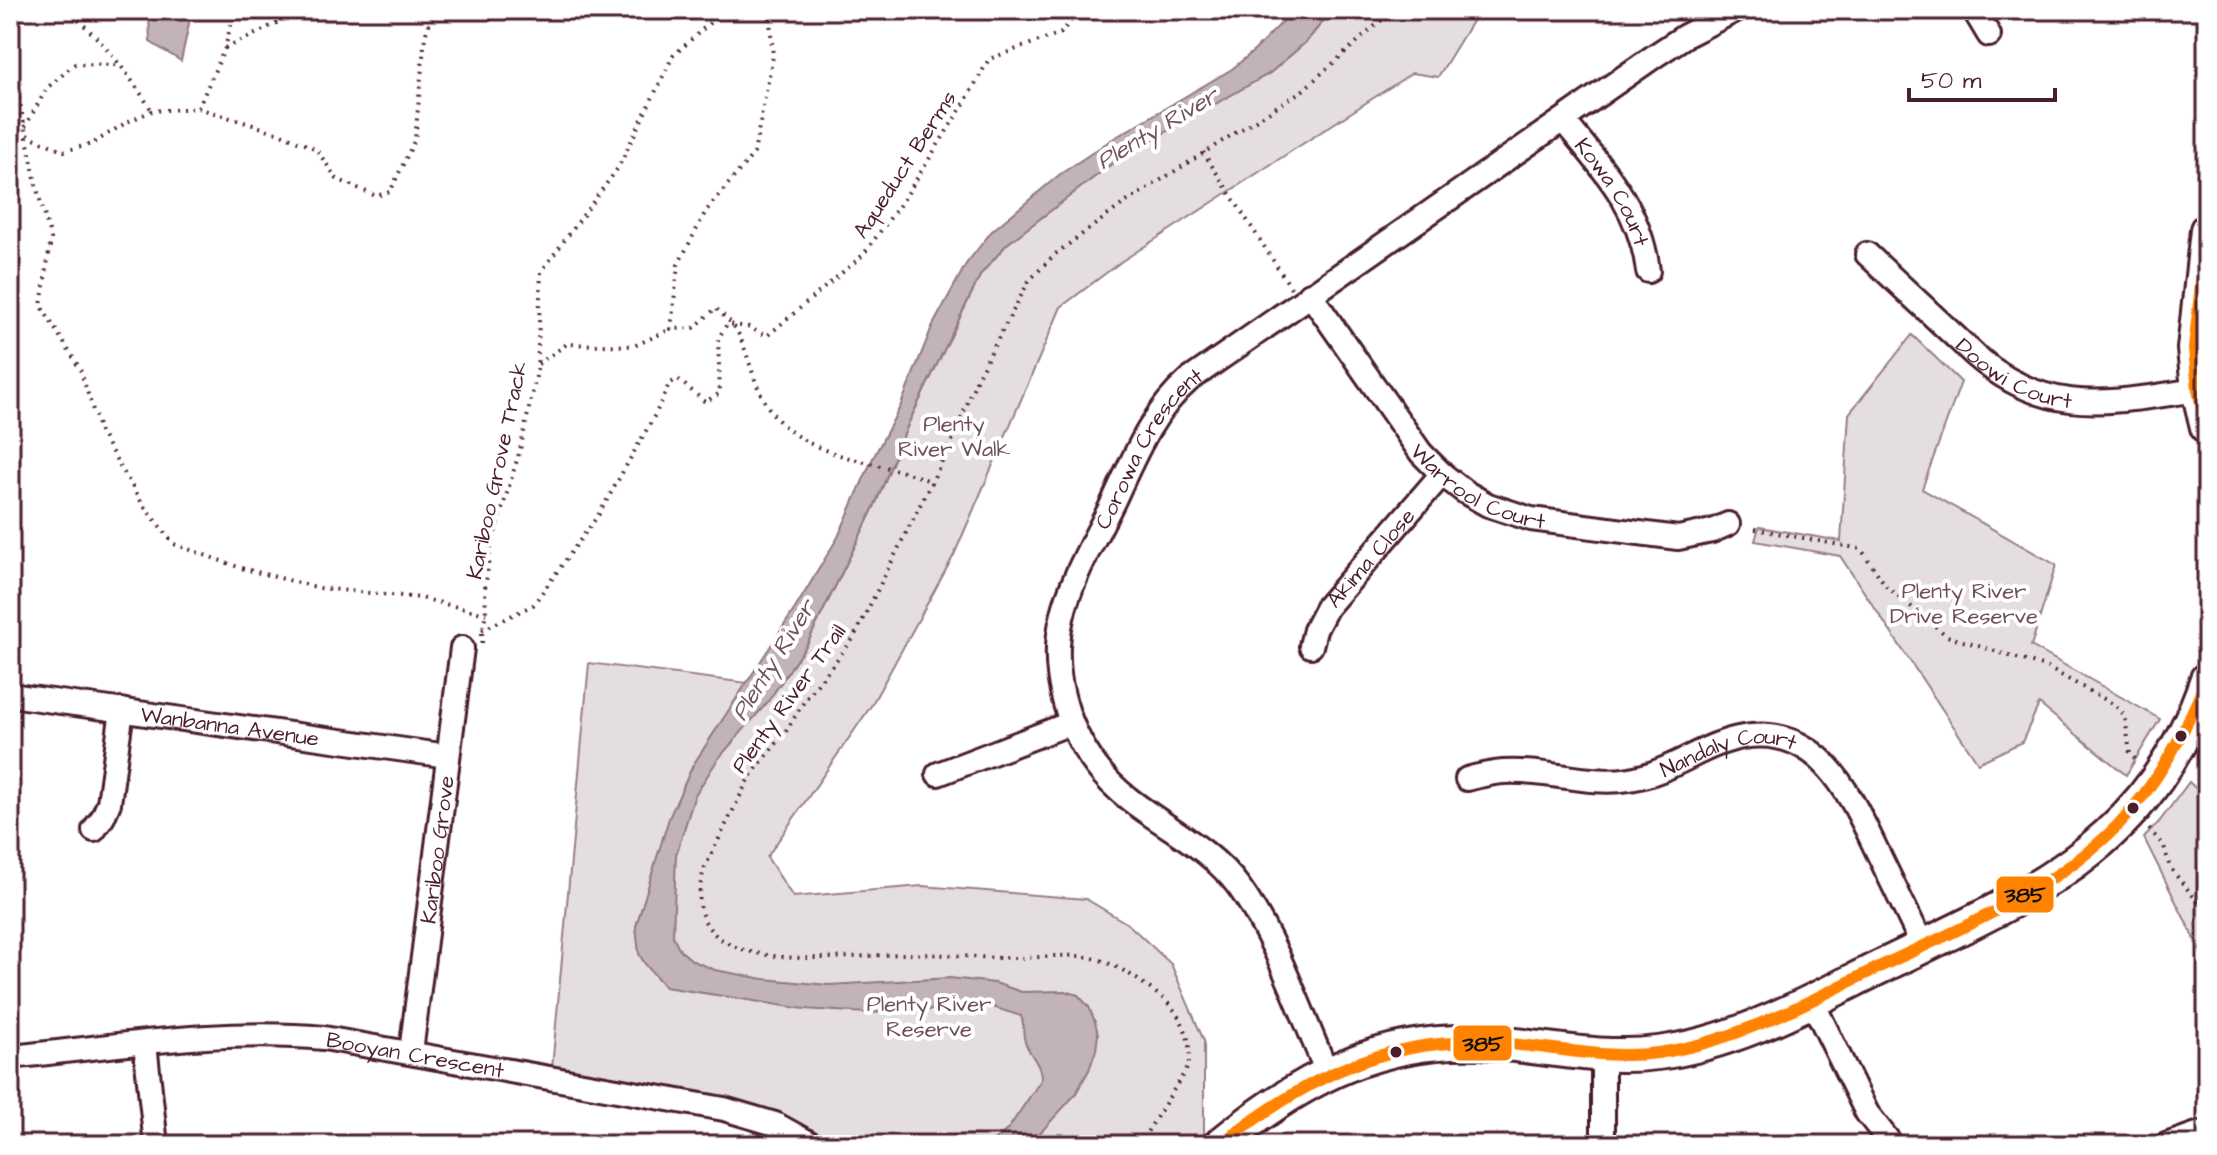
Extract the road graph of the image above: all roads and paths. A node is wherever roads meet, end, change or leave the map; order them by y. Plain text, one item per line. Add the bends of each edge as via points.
1 (15, 10) edge
2 (66, 10) edge
3 (232, 10) edge
4 (304, 10) edge
5 (434, 10) edge
6 (724, 10) edge
7 (769, 10) edge
8 (1079, 10) edge
9 (1393, 10) edge
10 (1736, 10) edge
11 (1974, 10) edge
12 (1989, 35) dead end
13 (225, 48) junction
14 (118, 65) junction
15 (198, 108) junction
16 (152, 111) junction
17 (1563, 120) junction
18 (25, 128) junction
19 (27, 135) junction
20 (1203, 152) junction
21 (2207, 230) edge
22 (1867, 254) dead end
23 (1648, 271) dead end
24 (1300, 291) junction
25 (732, 325) junction
26 (671, 329) junction
27 (537, 364) junction
28 (2198, 390) junction
29 (2207, 427) edge
30 (1442, 474) junction
31 (930, 481) junction
32 (1728, 524) dead end
33 (1755, 529) dead end
34 (486, 614) junction
35 (482, 630) junction
36 (1311, 646) dead end
37 (472, 647) joint
38 (2207, 679) edge
39 (10, 695) edge
40 (122, 710) junction
41 (1071, 723) junction
42 (448, 756) junction
43 (2138, 761) dead end
44 (938, 774) dead end
45 (1467, 779) dead end
46 (2149, 829) dead end
47 (94, 830) dead end
48 (2207, 913) edge
49 (1923, 946) junction
50 (1812, 1001) junction
51 (145, 1044) junction
52 (411, 1052) junction
53 (10, 1057) edge
54 (1603, 1057) junction
55 (1327, 1072) junction
56 (2200, 1133) dead end
57 (156, 1145) edge
58 (813, 1145) edge
59 (1139, 1145) edge
60 (1220, 1145) edge
61 (1603, 1145) edge
62 (1892, 1145) edge
63 (2166, 1145) edge

1 - 18 path via 13,68
2 - 14 path
3 - 13 path
4 - 13 path
5 - 15 path via 425,36 415,139 390,192 376,196 337,179 316,149 304,143
6 - 27 path, Kariboo Grove Track via 673,56 618,168 541,272
7 - 26 path via 773,56 754,153 706,211 678,265
8 - 25 path, Aqueduct Berms via 1061,33 989,59 904,199 863,255 767,336
9 - 20 path, Plenty River Trail via 1320,77
10 - 17 street, Corowa Crescent via 1685,36
11 - 12 street
13 - 15 path
14 - 16 path
14 - 18 path via 75,64 47,88
15 - 16 path
16 - 19 path via 92,144 64,151
17 - 23 street, Kowa Court via 1629,206 1643,237
17 - 24 street, Corowa Crescent
18 - 19 path
19 - 34 path via 51,239 41,306 80,369 100,432 143,505 174,544 319,588 421,598
20 - 24 path
20 - 31 path, Plenty River Trail via 1113,211 1035,273 977,378
21 - 28 street via 2194,349
22 - 28 street, Doowi Court via 1985,364 2021,387 2095,403
24 - 30 street, Warrool Court via 1407,436
24 - 41 street, Corowa Crescent via 1173,394 1149,428 1062,617 1058,665
25 - 26 path via 716,308 694,328
25 - 31 path via 771,411 801,439
25 - 35 path via 727,324 718,339 720,393 705,402 678,379 669,384 599,514 533,605
26 - 27 path via 634,346 567,344
27 - 34 path, Kariboo Grove Track via 520,450 491,546
28 - 29 street
30 - 32 street, Warrool Court via 1488,505 1531,519 1678,538
30 - 36 street, Akima Close via 1327,607
31 - 59 path, Plenty River Trail via 853,639 742,791 703,875 702,911 720,939 758,954 817,960 909,953 1078,956 1117,968 1174,1009 1189,1045 1188,1067
33 - 43 path via 1861,549 1886,586 1947,636 2048,668 2115,705 2125,716 2130,754
34 - 35 path, Kariboo Grove Track
35 - 37 path, Kariboo Grove Track
37 - 42 street, Kariboo Grove
38 - 49 street via 2165,767 2097,846 2044,885
39 - 40 street, Wanbanna Avenue
40 - 42 street, Wanbanna Avenue
40 - 47 street via 109,803
41 - 44 street
41 - 55 street, Corowa Crescent via 1113,785 1207,854 1237,885 1270,942
42 - 52 street, Kariboo Grove
45 - 49 street, Nandaly Court via 1502,772 1625,780 1662,772 1732,739 1781,738 1815,754 1841,780
46 - 48 path via 2164,846 2170,868
49 - 50 street
50 - 54 street via 1711,1043
50 - 62 street via 1867,1113
51 - 52 street, Booyan Crescent via 287,1034
51 - 53 street, Booyan Crescent
51 - 57 street
52 - 58 street, Booyan Crescent via 724,1109 775,1124
54 - 55 street via 1450,1043 1381,1054
54 - 61 street
55 - 60 street
56 - 63 street

